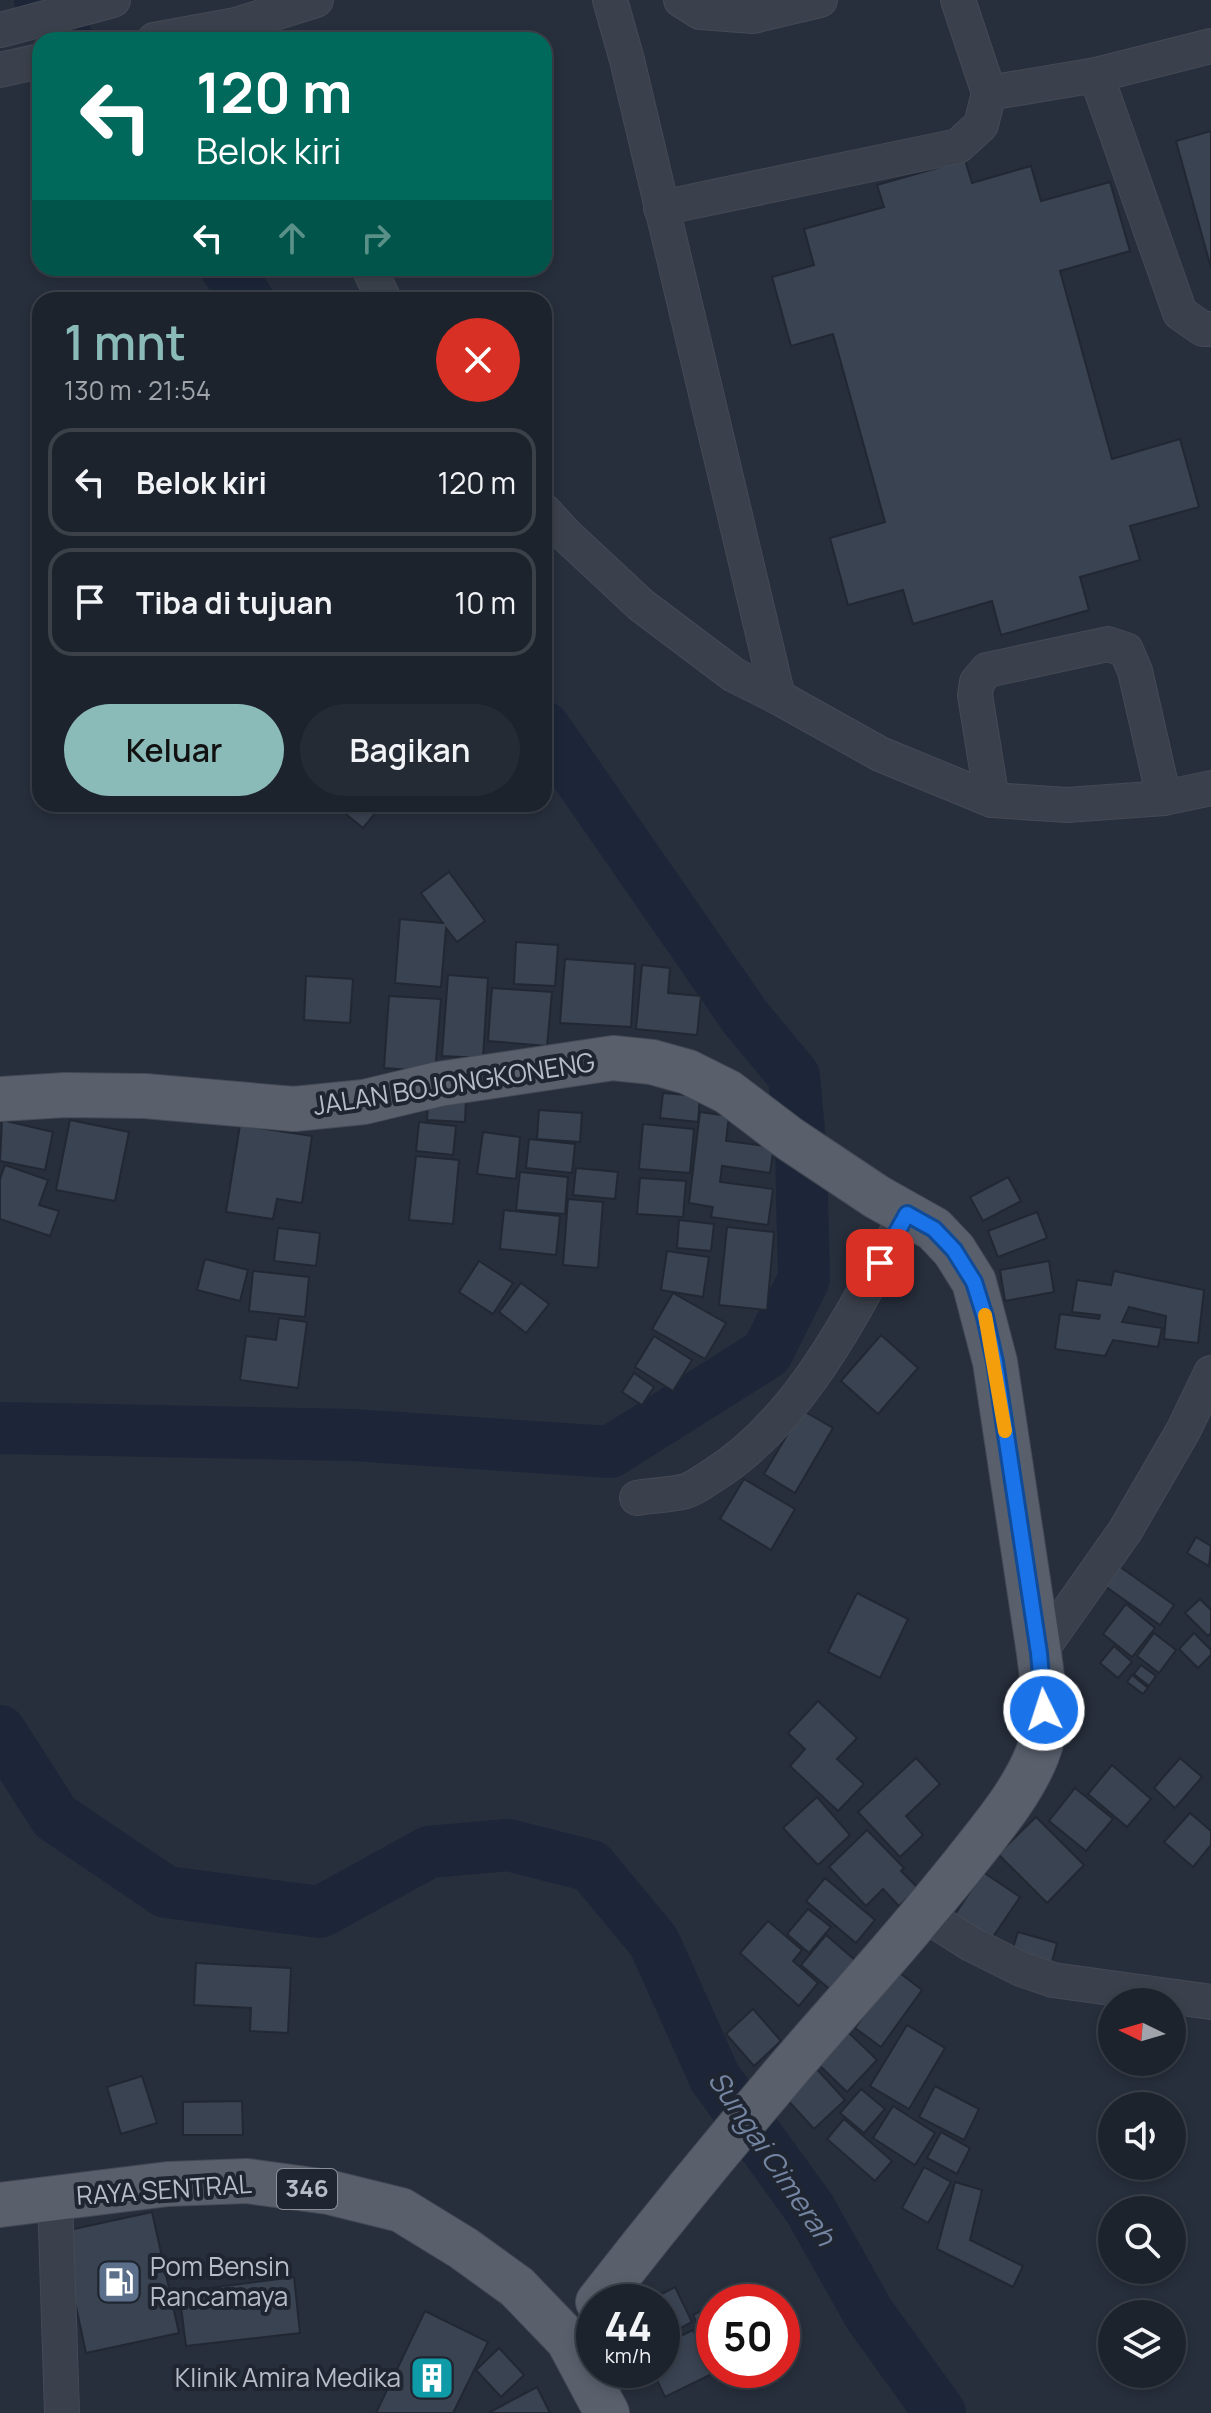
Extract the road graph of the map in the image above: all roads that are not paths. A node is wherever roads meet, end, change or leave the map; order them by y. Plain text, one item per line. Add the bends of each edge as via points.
1 (113, 0) edge
2 (316, 0) edge
3 (610, 0) edge
4 (681, 0) edge
5 (820, 0) edge
6 (958, 0) edge
7 (238, 22) edge
8 (10, 28) edge
9 (191, 32) edge
10 (1211, 46) edge
11 (1096, 75) junction
12 (989, 93) junction
13 (661, 208) junction
14 (1211, 329) edge
15 (552, 520) edge
16 (778, 697) junction
17 (1211, 788) edge
18 (1164, 798) junction
19 (992, 800) junction
20 (0, 1099) edge
21 (892, 1205) junction
22 (1211, 1373) edge
23 (637, 1498) dead end
24 (1039, 1653) junction
25 (924, 1914) junction
26 (1211, 2002) edge
27 (55, 2197) junction
28 (0, 2205) edge
29 (611, 2284) edge
30 (576, 2330) edge
31 (568, 2340) junction
32 (62, 2413) edge
33 (607, 2413) edge

1 - 8 street
2 - 7 street
3 - 13 street
4 - 5 street via 700,12 753,16
6 - 12 street
7 - 9 street
10 - 11 street
11 - 12 street
11 - 14 street via 1180,313
12 - 13 street via 981,125 958,146
13 - 16 street
15 - 16 street via 641,605 734,675
16 - 19 street via 880,754
17 - 18 street
18 - 19 street via 1067,805
18 - 19 street via 1135,671 1126,650 1108,644 987,670 977,682
20 - 21 main road, JALAN BOJONGKONENG via 145,1096 294,1109 364,1102 439,1084 613,1058 652,1062 728,1092
21 - 23 street via 836,1337 796,1398 727,1466 688,1490
21 - 24 main road, JALAN BOJONGKONENG via 934,1229 954,1250 982,1305
22 - 24 street via 1125,1531
24 - 25 main road, JALAN BOJONGKONENG via 1044,1727 1038,1754 1003,1811
25 - 26 street via 971,1944 1053,1980
25 - 29 main road, JALAN BOJONGKONENG via 685,2189
27 - 28 main road, RAYA SENTRAL / 346
27 - 31 main road, RAYA SENTRAL / 346 via 247,2181 328,2192 401,2210 517,2287
27 - 32 street
30 - 31 main road, JALAN BOJONGKONENG
31 - 33 main road, 346

